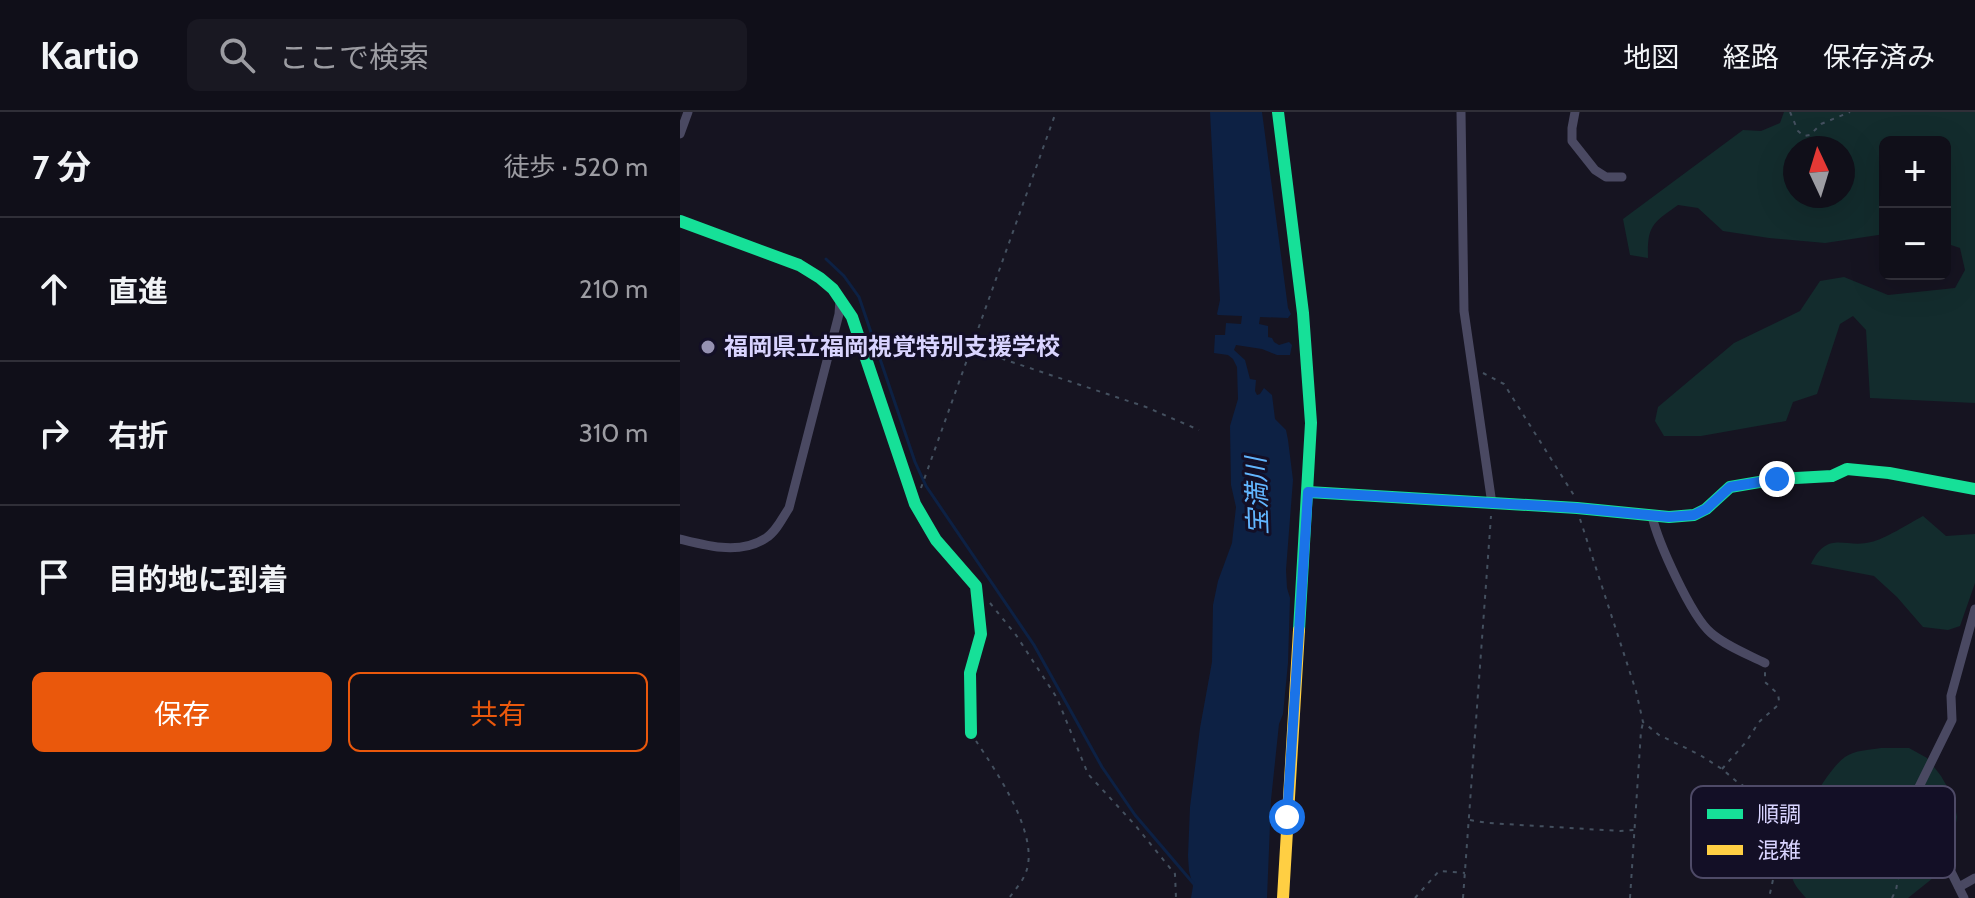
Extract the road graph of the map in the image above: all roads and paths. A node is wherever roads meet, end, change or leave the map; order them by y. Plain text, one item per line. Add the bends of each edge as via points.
1 (688, 112) edge
2 (1056, 112) edge
3 (1278, 112) edge
4 (1461, 112) edge
5 (1575, 112) edge
6 (1790, 112) edge
7 (1850, 112) edge
8 (680, 134) edge
9 (1622, 177) dead end
10 (680, 221) edge
11 (840, 300) junction
12 (972, 348) junction
13 (1473, 369) junction
14 (1199, 430) dead end
15 (1975, 489) edge
16 (1308, 492) junction
17 (915, 504) junction
18 (1492, 504) junction
19 (1577, 508) junction
20 (1652, 516) junction
21 (680, 539) edge
22 (976, 586) junction
23 (1975, 609) edge
24 (1765, 663) joint
25 (1643, 722) junction
26 (971, 733) joint
27 (1722, 769) junction
28 (1743, 786) edge
29 (1919, 786) edge
30 (1469, 819) junction
31 (1634, 830) junction
32 (1465, 873) junction
33 (1773, 878) edge
34 (1898, 878) edge
35 (1954, 878) edge
36 (1975, 878) edge
37 (1959, 887) junction
38 (1009, 898) edge
39 (1176, 898) edge
40 (1283, 898) edge
41 (1415, 898) edge
42 (1463, 898) edge
43 (1630, 898) edge
44 (1769, 898) edge
45 (1892, 898) edge
46 (1964, 898) edge

1 - 8 street
2 - 12 path
3 - 16 street via 1303,313 1311,423
4 - 13 street via 1464,311
5 - 9 street via 1572,141 1595,170 1606,177
6 - 7 path via 1804,136
10 - 11 street via 799,265
11 - 17 street via 860,338
11 - 21 street via 789,508 781,520 767,537 742,547 715,548
12 - 14 path
12 - 17 path
13 - 18 street
13 - 19 path via 1504,384 1576,497
15 - 20 street via 1847,469 1832,476 1730,487 1694,515
16 - 18 street
16 - 40 street
17 - 22 street via 936,540
18 - 19 street
18 - 30 path
19 - 20 street
19 - 25 path
20 - 24 street via 1699,620 1727,645
22 - 26 street via 981,634 970,673
22 - 39 path via 1057,698 1088,774 1175,874
23 - 29 street via 1951,696 1952,720
24 - 27 path via 1765,682 1778,694 1777,706
25 - 27 path
25 - 31 path
26 - 38 path via 1023,821 1028,863
27 - 28 path
30 - 31 path
30 - 32 path
31 - 43 path
32 - 41 path via 1439,871
32 - 42 path
33 - 44 path
34 - 45 path
35 - 37 street
36 - 37 street
37 - 46 street

